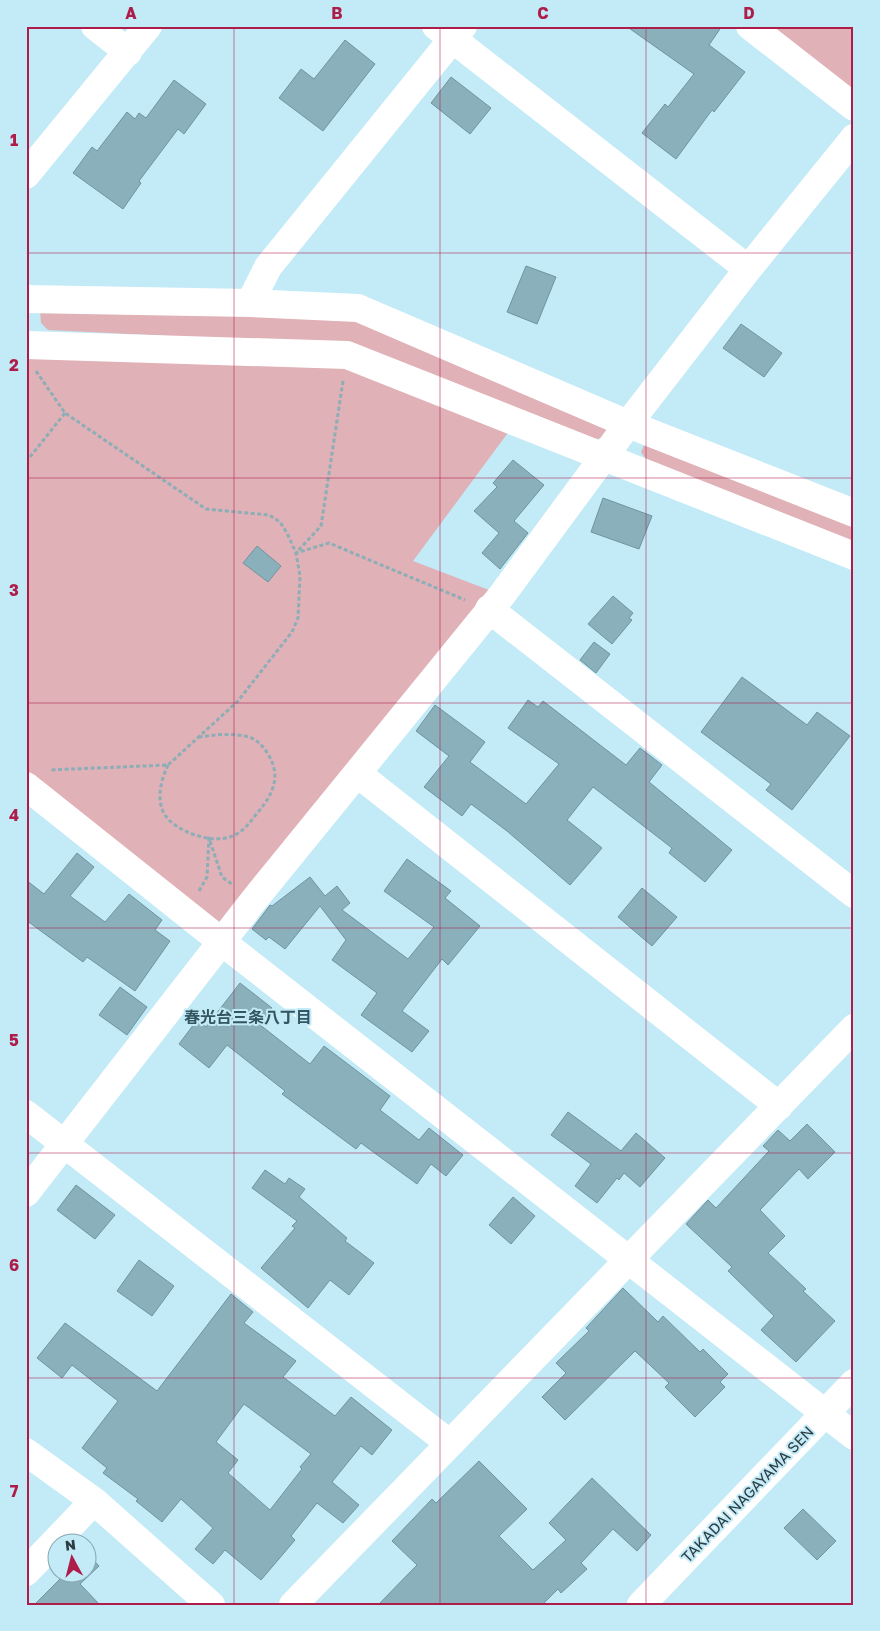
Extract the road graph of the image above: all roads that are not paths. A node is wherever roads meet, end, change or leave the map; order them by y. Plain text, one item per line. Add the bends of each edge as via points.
1 (95, 26) edge
2 (148, 26) edge
3 (750, 26) edge
4 (451, 31) edge
5 (128, 52) junction
6 (854, 107) edge
7 (854, 138) edge
8 (26, 176) edge
9 (748, 269) junction
10 (26, 299) edge
11 (250, 303) junction
12 (29, 354) edge
13 (628, 424) junction
14 (604, 457) junction
15 (854, 513) edge
16 (854, 556) edge
17 (489, 610) junction
18 (358, 774) junction
19 (36, 778) edge
20 (854, 894) edge
21 (222, 942) junction
22 (854, 1028) edge
23 (779, 1106) junction
24 (26, 1114) edge
25 (64, 1144) junction
26 (26, 1193) edge
27 (628, 1257) junction
28 (854, 1383) edge
29 (825, 1413) junction
30 (854, 1436) edge
31 (449, 1443) junction
32 (26, 1452) edge
33 (94, 1501) junction
34 (26, 1572) edge
35 (211, 1605) edge
36 (293, 1605) edge
37 (641, 1605) edge

1 - 5 street
2 - 5 street
3 - 6 street
4 - 9 street
4 - 11 street via 268,267
5 - 8 street
7 - 9 street
9 - 13 street
10 - 11 street
11 - 13 street via 358,308
12 - 14 street via 347,355
13 - 14 street
13 - 15 street
14 - 16 street
14 - 17 street
17 - 18 street
17 - 20 street
18 - 21 street
18 - 23 street
19 - 21 street
21 - 25 street
21 - 27 street
22 - 23 street
23 - 27 street
24 - 25 street
25 - 26 street
25 - 31 street
27 - 29 street
27 - 31 street
28 - 29 street, TAKADAI NAGAYAMA SEN
29 - 30 street
29 - 37 street, TAKADAI NAGAYAMA SEN
31 - 36 street
32 - 33 street
33 - 34 street
33 - 35 street

